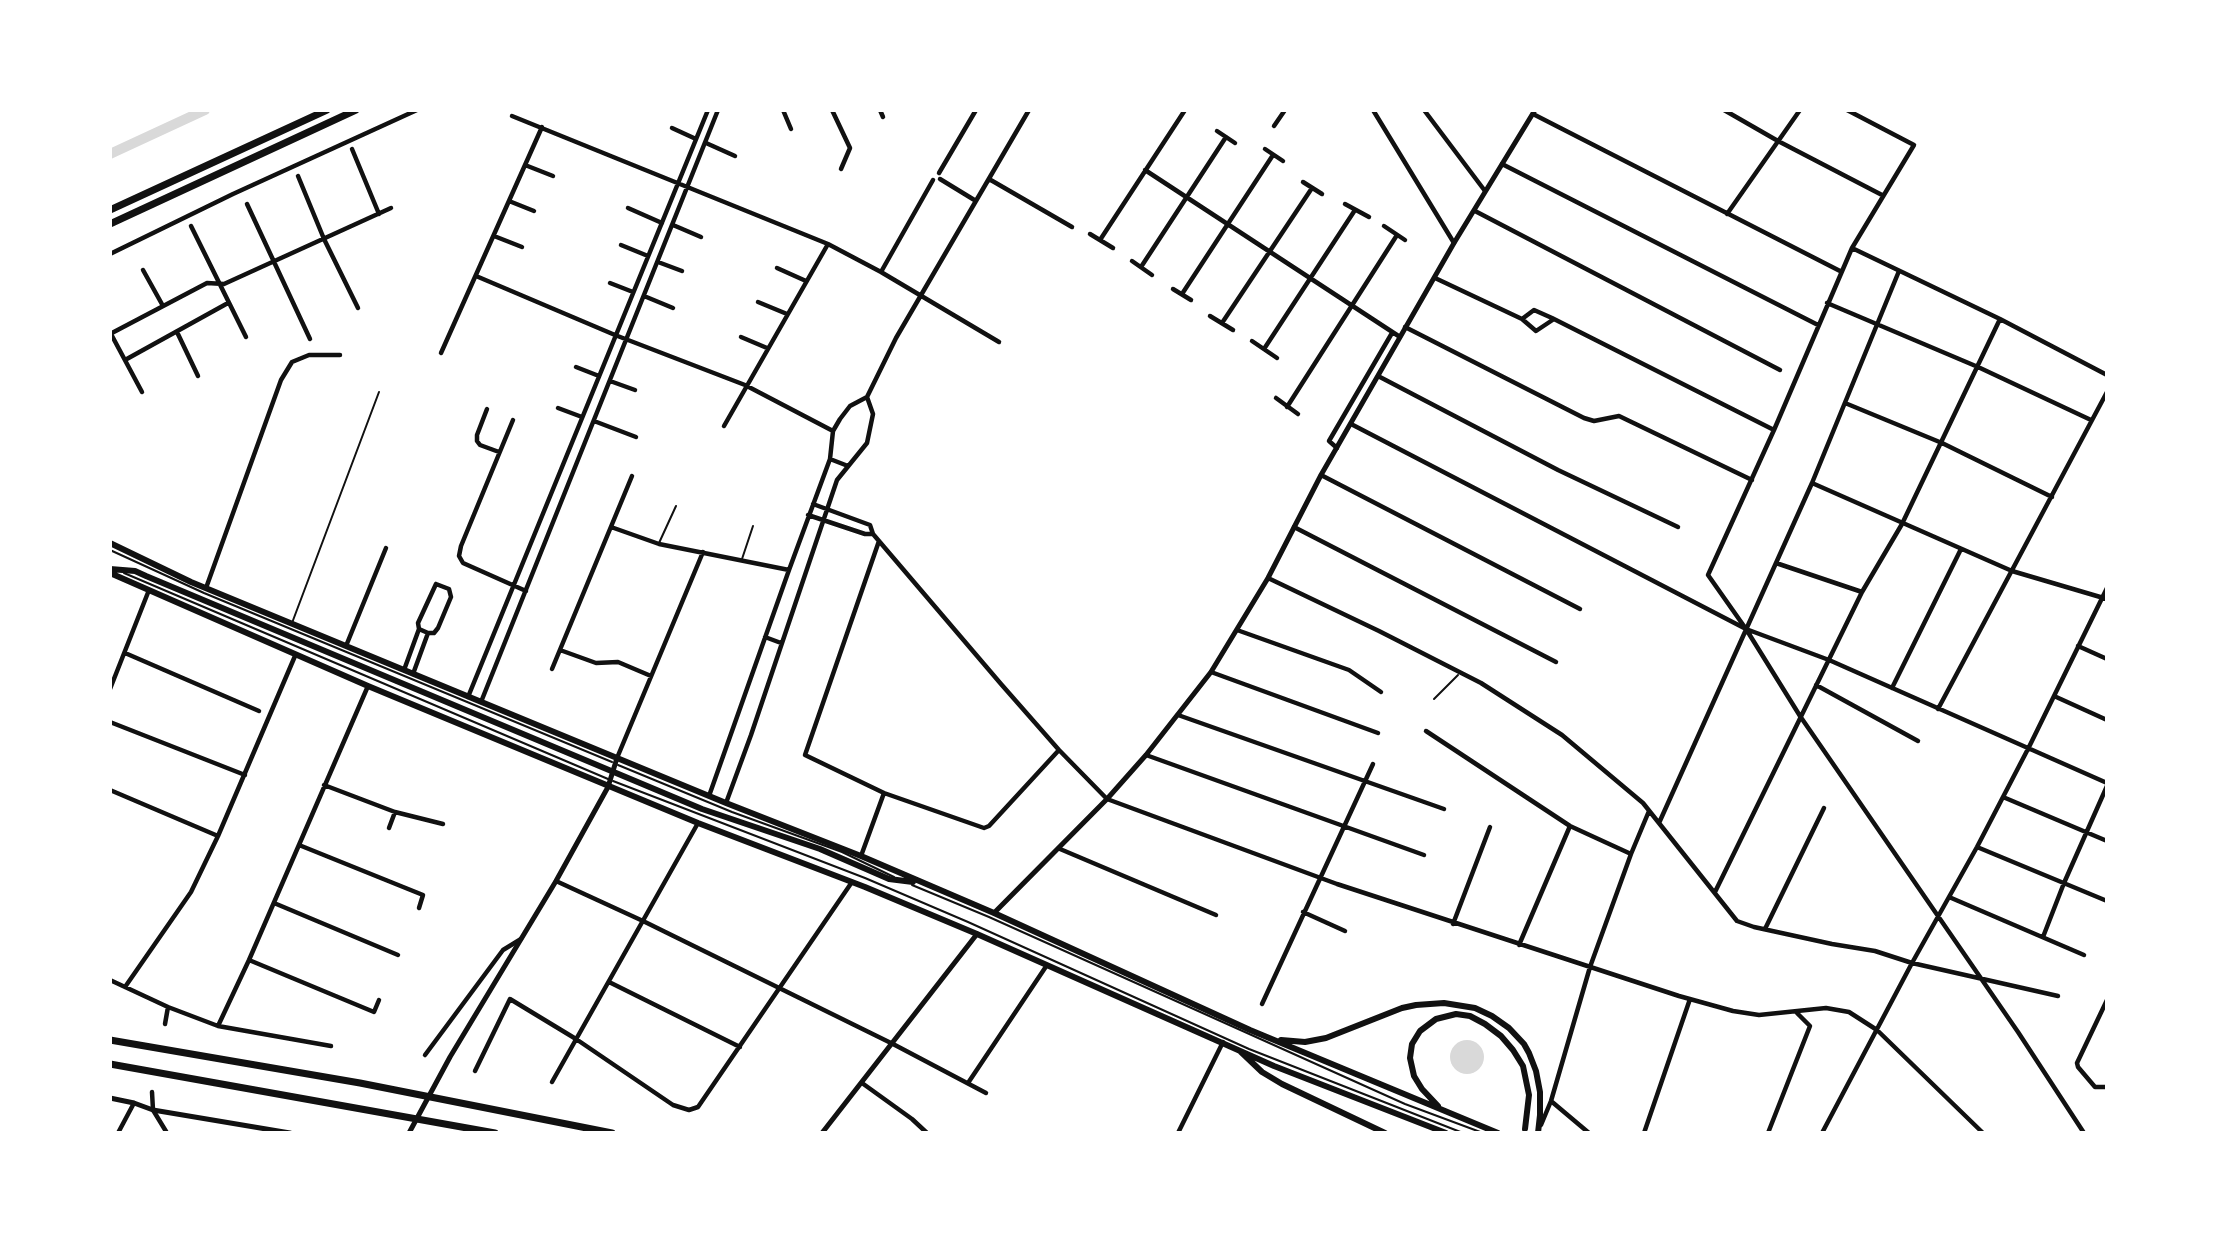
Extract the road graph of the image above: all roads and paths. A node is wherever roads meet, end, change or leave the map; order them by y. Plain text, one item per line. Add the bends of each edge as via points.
1 (327, 110) edge
2 (356, 110) edge
3 (417, 110) edge
4 (708, 110) edge
5 (718, 110) edge
6 (783, 110) edge
7 (832, 110) edge
8 (880, 110) edge
9 (976, 110) edge
10 (1029, 110) edge
11 (1185, 110) edge
12 (1285, 110) edge
13 (1373, 110) edge
14 (1424, 110) edge
15 (1724, 110) edge
16 (1800, 110) edge
17 (1847, 110) edge
18 (1534, 112) edge
19 (512, 116) dead end
20 (883, 117) dead end
21 (1274, 126) dead end
22 (542, 127) junction
23 (672, 128) dead end
24 (791, 129) dead end
25 (1217, 131) dead end
26 (1226, 137) junction
27 (696, 139) junction
28 (1778, 141) junction
29 (706, 143) junction
30 (1235, 144) dead end
31 (352, 149) dead end
32 (1265, 149) dead end
33 (1273, 155) junction
34 (735, 156) dead end
35 (1283, 161) dead end
36 (1502, 164) junction
37 (525, 165) junction
38 (841, 169) dead end
39 (1145, 170) junction
40 (939, 173) dead end
41 (298, 176) dead end
42 (553, 176) dead end
43 (940, 179) dead end
44 (989, 179) junction
45 (933, 180) dead end
46 (1303, 182) dead end
47 (678, 183) junction
48 (688, 188) junction
49 (1312, 188) junction
50 (1486, 192) junction
51 (1322, 194) dead end
52 (1882, 195) junction
53 (1186, 197) junction
54 (509, 201) junction
55 (976, 201) junction
56 (247, 204) dead end
57 (1345, 204) dead end
58 (391, 208) dead end
59 (628, 208) dead end
60 (110, 210) edge
61 (1355, 210) junction
62 (534, 211) dead end
63 (1475, 211) junction
64 (379, 214) junction
65 (1727, 214) junction
66 (1369, 217) dead end
67 (662, 223) junction
68 (110, 224) edge
69 (673, 225) junction
70 (1228, 225) junction
71 (191, 226) dead end
72 (1384, 226) dead end
73 (1072, 228) dead end
74 (1090, 234) dead end
75 (1397, 235) junction
76 (494, 236) junction
77 (701, 237) dead end
78 (324, 239) junction
79 (1100, 240) junction
80 (1405, 240) dead end
81 (1454, 243) junction
82 (828, 244) junction
83 (621, 245) dead end
84 (522, 247) dead end
85 (1113, 248) dead end
86 (1852, 248) junction
87 (1269, 251) junction
88 (110, 254) edge
89 (648, 256) junction
90 (1132, 261) dead end
91 (273, 262) junction
92 (658, 262) junction
93 (1142, 267) junction
94 (776, 268) dead end
95 (144, 270) dead end
96 (682, 271) dead end
97 (1840, 271) junction
98 (1899, 271) junction
99 (881, 272) junction
100 (1152, 275) dead end
101 (475, 276) junction
102 (1435, 278) junction
103 (1311, 279) junction
104 (806, 281) junction
105 (610, 283) dead end
106 (219, 284) junction
107 (1173, 289) dead end
108 (633, 292) junction
109 (1182, 294) junction
110 (644, 296) junction
111 (920, 296) junction
112 (1191, 300) dead end
113 (758, 302) dead end
114 (228, 303) junction
115 (1827, 303) junction
116 (163, 306) junction
117 (1351, 306) junction
118 (358, 308) dead end
119 (673, 308) dead end
120 (787, 314) junction
121 (1210, 316) dead end
122 (1522, 319) junction
123 (1555, 319) junction
124 (2000, 319) junction
125 (1222, 323) junction
126 (1878, 324) junction
127 (1818, 325) junction
128 (1405, 327) junction
129 (1233, 330) dead end
130 (177, 332) junction
131 (110, 333) edge
132 (1392, 333) junction
133 (615, 335) junction
134 (246, 337) dead end
135 (741, 337) dead end
136 (1400, 337) junction
137 (310, 339) dead end
138 (627, 339) junction
139 (1252, 341) dead end
140 (999, 342) dead end
141 (767, 348) junction
142 (1264, 349) junction
143 (441, 353) dead end
144 (340, 355) dead end
145 (1277, 358) dead end
146 (125, 360) junction
147 (576, 367) dead end
148 (1978, 367) junction
149 (1780, 370) dead end
150 (2107, 375) edge
151 (198, 376) dead end
152 (598, 376) junction
153 (1378, 376) junction
154 (610, 381) junction
155 (746, 385) junction
156 (635, 390) dead end
157 (2107, 391) edge
158 (142, 392) dead end
159 (379, 392) dead end
160 (867, 397) junction
161 (1276, 398) dead end
162 (1845, 403) junction
163 (1287, 407) junction
164 (558, 408) dead end
165 (487, 409) dead end
166 (1298, 414) dead end
167 (582, 417) junction
168 (513, 420) dead end
169 (2091, 420) junction
170 (594, 421) junction
171 (1351, 424) junction
172 (724, 426) dead end
173 (1774, 430) junction
174 (833, 431) junction
175 (636, 437) dead end
176 (1942, 443) junction
177 (1337, 448) junction
178 (499, 452) junction
179 (830, 459) junction
180 (848, 466) junction
181 (1321, 475) junction
182 (632, 476) dead end
183 (1752, 480) junction
184 (1812, 483) junction
185 (553, 488) junction
186 (565, 493) junction
187 (2052, 497) junction
188 (813, 504) junction
189 (676, 506) dead end
190 (827, 509) junction
191 (808, 515) junction
192 (822, 520) junction
193 (1902, 524) junction
194 (753, 526) dead end
195 (611, 527) junction
196 (1294, 527) junction
197 (1678, 527) dead end
198 (873, 534) junction
199 (879, 541) junction
200 (110, 543) edge
201 (659, 544) junction
202 (386, 548) dead end
203 (1961, 549) junction
204 (110, 550) edge
205 (703, 552) junction
206 (741, 560) junction
207 (1776, 563) junction
208 (110, 570) edge
209 (789, 570) junction
210 (2012, 571) junction
211 (1268, 578) junction
212 (514, 586) junction
213 (2107, 588) edge
214 (149, 590) junction
215 (205, 590) junction
216 (526, 591) junction
217 (1862, 592) junction
218 (2104, 598) edge
219 (198, 609) junction
220 (1580, 609) dead end
221 (292, 624) junction
222 (419, 629) junction
223 (1746, 629) junction
224 (1237, 630) junction
225 (428, 633) junction
226 (765, 637) junction
227 (781, 643) junction
228 (346, 646) junction
229 (2078, 646) junction
230 (560, 650) junction
231 (125, 653) junction
232 (295, 656) junction
233 (2107, 659) edge
234 (1829, 660) junction
235 (1556, 662) dead end
236 (552, 669) dead end
237 (404, 670) junction
238 (1211, 672) junction
239 (1460, 672) junction
240 (413, 674) junction
241 (651, 676) junction
242 (1816, 685) junction
243 (368, 686) junction
244 (1892, 688) junction
245 (110, 689) edge
246 (1381, 692) dead end
247 (2054, 696) junction
248 (468, 697) junction
249 (1434, 699) dead end
250 (481, 702) junction
251 (1938, 709) junction
252 (259, 711) dead end
253 (1178, 715) junction
254 (1800, 716) junction
255 (2107, 720) edge
256 (110, 722) edge
257 (1426, 731) dead end
258 (1378, 733) dead end
259 (1918, 741) dead end
260 (2029, 747) junction
261 (1059, 750) junction
262 (1146, 755) junction
263 (616, 761) junction
264 (1373, 764) dead end
265 (245, 775) junction
266 (1365, 780) junction
267 (609, 783) junction
268 (2107, 784) edge
269 (324, 785) junction
270 (110, 790) edge
271 (884, 793) junction
272 (709, 796) junction
273 (2003, 797) junction
274 (1107, 799) junction
275 (726, 803) junction
276 (1824, 807) dead end
277 (1444, 809) dead end
278 (1649, 811) junction
279 (395, 812) junction
280 (698, 823) junction
281 (1659, 823) junction
282 (443, 824) dead end
283 (1343, 826) junction
284 (1570, 826) junction
285 (1490, 827) dead end
286 (389, 828) dead end
287 (2087, 832) junction
288 (218, 836) junction
289 (2107, 841) edge
290 (299, 845) junction
291 (1977, 847) junction
292 (1060, 849) junction
293 (1630, 854) junction
294 (1424, 855) dead end
295 (861, 856) junction
296 (1319, 877) junction
297 (556, 881) junction
298 (852, 882) junction
299 (918, 883) junction
300 (2064, 883) junction
301 (1715, 892) junction
302 (1949, 897) junction
303 (2107, 901) edge
304 (274, 902) junction
305 (419, 908) dead end
306 (1303, 912) junction
307 (994, 913) junction
308 (1216, 915) dead end
309 (1938, 916) junction
310 (643, 921) junction
311 (1453, 923) junction
312 (1765, 929) junction
313 (1345, 931) dead end
314 (977, 934) junction
315 (2043, 937) junction
316 (521, 939) junction
317 (1519, 945) junction
318 (2084, 955) dead end
319 (398, 956) dead end
320 (249, 960) junction
321 (1912, 963) junction
322 (1047, 965) junction
323 (1590, 967) junction
324 (1980, 977) junction
325 (110, 980) edge
326 (609, 982) junction
327 (125, 987) junction
328 (780, 989) junction
329 (2058, 996) dead end
330 (1690, 999) junction
331 (379, 1000) dead end
332 (2107, 1000) edge
333 (1262, 1003) dead end
334 (168, 1007) junction
335 (1797, 1012) junction
336 (165, 1024) dead end
337 (218, 1026) junction
338 (1877, 1030) junction
339 (1272, 1039) junction
340 (110, 1040) edge
341 (576, 1040) junction
342 (1223, 1042) junction
343 (892, 1044) junction
344 (331, 1046) dead end
345 (740, 1047) junction
346 (1238, 1048) junction
347 (425, 1055) dead end
348 (110, 1064) edge
349 (475, 1071) dead end
350 (552, 1082) dead end
351 (862, 1083) junction
352 (968, 1083) junction
353 (2107, 1087) edge
354 (152, 1092) dead end
355 (986, 1093) dead end
356 (110, 1098) edge
357 (1551, 1101) junction
358 (134, 1103) junction
359 (153, 1110) junction
360 (1449, 1112) junction
361 (1525, 1129) dead end
362 (118, 1133) edge
363 (167, 1133) edge
364 (290, 1133) edge
365 (409, 1133) edge
366 (495, 1133) edge
367 (612, 1133) edge
368 (822, 1133) edge
369 (927, 1133) edge
370 (1178, 1133) edge
371 (1385, 1133) edge
372 (1446, 1133) edge
373 (1463, 1133) edge
374 (1483, 1133) edge
375 (1498, 1133) edge
376 (1538, 1133) edge
377 (1589, 1133) edge
378 (1644, 1133) edge
379 (1768, 1133) edge
380 (1822, 1133) edge
381 (1983, 1133) edge
382 (2084, 1133) edge

1 - 60 highway
2 - 68 highway
3 - 88 street
4 - 27 street
5 - 29 street
6 - 24 street
7 - 38 street via 850,148
8 - 20 street
9 - 40 street
10 - 44 street
11 - 39 street
12 - 21 street
13 - 81 street
14 - 50 street
15 - 28 street
16 - 28 street
17 - 52 street via 1914,145
18 - 36 main road
18 - 65 street
19 - 22 street
22 - 37 street
22 - 47 street
23 - 27 street
25 - 26 street
26 - 30 street
26 - 53 street
27 - 47 street
28 - 52 street
28 - 65 street
29 - 34 street
29 - 48 street
31 - 64 street
32 - 33 street
33 - 35 street
33 - 70 street
36 - 50 main road
36 - 127 street
37 - 42 street
37 - 54 street
39 - 53 street
39 - 79 street
41 - 78 street
43 - 55 street
44 - 55 street
44 - 73 street
45 - 99 street
46 - 49 street
47 - 48 street
47 - 67 street
48 - 69 street
48 - 82 street
49 - 51 street
49 - 87 street
50 - 63 main road
52 - 86 street
53 - 70 street
53 - 93 street
54 - 62 street
54 - 76 street
55 - 111 street
56 - 91 street
57 - 61 street
58 - 64 street
59 - 67 street
61 - 66 street
61 - 103 street
63 - 81 main road
63 - 149 street
64 - 78 street
65 - 97 street
67 - 89 street
69 - 77 street
69 - 92 street
70 - 87 street
70 - 109 street
71 - 106 street
72 - 75 street
74 - 79 street
75 - 80 street
75 - 117 street
76 - 84 street
76 - 101 street
78 - 91 street
78 - 118 street
79 - 85 street
81 - 102 main road
82 - 99 street
82 - 104 street
83 - 89 street
86 - 97 street
86 - 98 street
87 - 103 street
87 - 125 street
89 - 108 street
90 - 93 street
91 - 106 street
91 - 137 street
92 - 96 street
92 - 110 street
93 - 100 street
94 - 104 street
95 - 116 street
97 - 115 street
98 - 124 street
98 - 126 street
99 - 111 street
101 - 133 street
101 - 143 street
102 - 122 street
102 - 128 main road
103 - 117 street
103 - 142 street
104 - 120 street
105 - 108 street
106 - 114 street
106 - 116 street via 207,283
107 - 109 street
108 - 133 street
109 - 112 street
110 - 119 street
110 - 138 street
111 - 140 street
111 - 160 street
113 - 120 street
114 - 130 street
114 - 134 street
115 - 126 street
115 - 127 street
116 - 131 street
117 - 132 street
117 - 163 street
120 - 141 street
121 - 125 street
122 - 123 street via 1534,310
122 - 123 street via 1536,331
123 - 173 street
124 - 148 street
124 - 150 street
125 - 129 street
126 - 148 street
126 - 162 street
127 - 173 street
128 - 136 main road
128 - 183 street via 1584,418 1594,421 1619,416
130 - 146 street
130 - 151 street
131 - 146 street
132 - 136 street
132 - 177 street via 1329,442
133 - 138 street
133 - 152 street
135 - 141 street
136 - 153 main road
138 - 154 street
138 - 155 street
139 - 142 street
141 - 155 street
142 - 145 street
144 - 215 street via 309,355 292,362 281,380
146 - 158 street
147 - 152 street
148 - 169 street
148 - 176 street
152 - 167 street
153 - 171 main road
153 - 197 street
154 - 156 street
154 - 170 street
155 - 172 street
155 - 174 street
157 - 169 street
159 - 221 lane
160 - 174 street via 850,407
160 - 180 street via 873,414 871,433
161 - 163 street
162 - 176 street
162 - 184 street
163 - 166 street
164 - 167 street
165 - 178 street via 477,441
167 - 185 street
168 - 178 street
169 - 187 street
170 - 175 street
170 - 186 street
171 - 177 main road
171 - 223 street
173 - 183 street
174 - 179 street
176 - 187 street
176 - 193 street
177 - 181 main road
178 - 212 street via 459,556 463,563
179 - 180 street
179 - 188 street
180 - 190 street via 837,480
181 - 196 main road
181 - 220 street
182 - 195 street
183 - 223 street via 1708,575
184 - 193 street
184 - 207 street
185 - 186 street
185 - 212 street
186 - 216 street
187 - 210 street
188 - 190 street
188 - 191 street
189 - 201 lane
190 - 192 street
190 - 198 street via 870,525
191 - 192 street
191 - 209 street
192 - 198 street
192 - 227 street
193 - 203 street
193 - 217 street
194 - 206 lane
195 - 201 street
195 - 230 street
196 - 211 main road
196 - 235 street
198 - 199 street
199 - 261 street
199 - 271 street via 805,755
200 - 215 main road
201 - 205 street
202 - 228 street
203 - 210 street
203 - 244 street
204 - 215 lane
205 - 206 street
205 - 241 street
206 - 209 street
207 - 217 street
207 - 223 street
208 - 214 main road
208 - 219 lane
208 - 299 main road via 135,571 158,580 702,809 820,849 889,879
209 - 226 street
210 - 218 street
210 - 251 street
211 - 224 main road
211 - 239 street
212 - 216 street
212 - 248 street
213 - 218 street
214 - 219 main road
214 - 231 street
215 - 219 main road
215 - 221 main road
215 - 263 lane
216 - 250 street
217 - 234 street
218 - 229 street
219 - 232 main road
219 - 267 lane
221 - 228 main road
222 - 225 street
222 - 225 street via 418,620 433,588 440,584 449,589 451,597 438,628
222 - 237 street
223 - 234 street
223 - 254 street
223 - 281 street
224 - 238 main road
224 - 246 street via 1349,670
225 - 240 street
226 - 227 street
226 - 272 street
227 - 275 street
228 - 237 main road
229 - 233 street
229 - 247 street
230 - 236 street
230 - 241 street via 596,663 618,662
231 - 245 street
231 - 252 street
232 - 243 main road
232 - 265 street
234 - 242 street
234 - 244 street
237 - 240 main road
238 - 253 main road
238 - 258 street
239 - 249 lane
239 - 278 street via 1562,735
240 - 248 main road
241 - 263 street
242 - 254 street
242 - 259 street
243 - 267 main road
243 - 269 street
244 - 251 street
247 - 255 street
247 - 260 street
248 - 250 main road
250 - 263 main road
251 - 260 street
253 - 262 main road
253 - 266 street
254 - 301 street
254 - 309 street
256 - 265 street
257 - 284 street
260 - 268 street
260 - 273 street
261 - 271 street via 984,828
261 - 274 street
262 - 274 main road
262 - 283 street
263 - 267 main road
263 - 272 main road
263 - 374 lane via 842,852 1405,1104
264 - 266 street
265 - 288 street
266 - 277 street
266 - 283 street
267 - 280 main road
267 - 297 main road
267 - 373 lane via 864,877 1249,1049
268 - 287 street
269 - 279 street
269 - 290 street
270 - 288 street
271 - 295 street
272 - 275 main road
273 - 287 street
273 - 291 street
274 - 292 main road
274 - 296 street
275 - 295 main road
276 - 312 street
278 - 281 street
278 - 293 street
279 - 282 street
279 - 286 street
280 - 298 main road
280 - 310 street
281 - 301 street
283 - 294 street
283 - 296 street
284 - 293 street
284 - 317 street
285 - 311 street
287 - 289 street
287 - 300 street
288 - 327 street via 191,892
290 - 304 street
290 - 305 street via 424,895
291 - 300 street
291 - 302 street
292 - 307 main road
292 - 308 street
293 - 323 street
295 - 299 main road
296 - 306 street
296 - 311 street
297 - 310 street
297 - 316 main road
298 - 314 main road
298 - 328 street
299 - 307 main road
300 - 303 street
300 - 315 street
301 - 312 street via 1737,921
302 - 309 street
302 - 315 street
304 - 319 street
304 - 320 street
306 - 313 street
306 - 333 street
307 - 339 main road
309 - 321 street
309 - 324 street
310 - 326 street
310 - 328 street
311 - 317 street
312 - 321 street
314 - 322 main road
314 - 343 main road
315 - 318 street
316 - 347 street via 503,950
316 - 365 main road
317 - 323 street
320 - 331 street via 374,1012
320 - 337 street
321 - 324 street
321 - 338 street
322 - 342 main road
322 - 352 street
323 - 330 street
323 - 357 street
324 - 329 street
324 - 382 street
325 - 327 street
326 - 341 street
326 - 345 street
327 - 334 street
328 - 343 street
328 - 345 street
330 - 335 street via 1759,1015
330 - 378 street
332 - 353 street via 2077,1063 2095,1087
334 - 336 street
334 - 337 street
335 - 338 street via 1826,1008 1849,1012
335 - 379 street via 1810,1026
337 - 344 street
338 - 380 street
338 - 381 street
339 - 360 main road
339 - 376 main road via 1316,1040 1416,1005 1456,1003 1475,1008 1509,1028 1529,1053 1540,1093
340 - 367 highway
341 - 345 street via 673,1105 689,1110 698,1107
341 - 349 street via 510,999
341 - 350 street
342 - 346 main road
342 - 370 street
343 - 351 main road
343 - 352 street
346 - 371 main road via 1282,1084
346 - 372 main road
348 - 366 highway
351 - 368 main road
351 - 369 street
352 - 355 street
354 - 359 street
356 - 358 main road
357 - 376 street
357 - 377 street
358 - 359 main road
358 - 362 street
359 - 363 street
359 - 364 main road
360 - 361 main road via 1418,1083 1411,1052 1416,1037 1430,1022 1463,1015 1494,1030 1518,1058 1529,1095
360 - 375 main road

